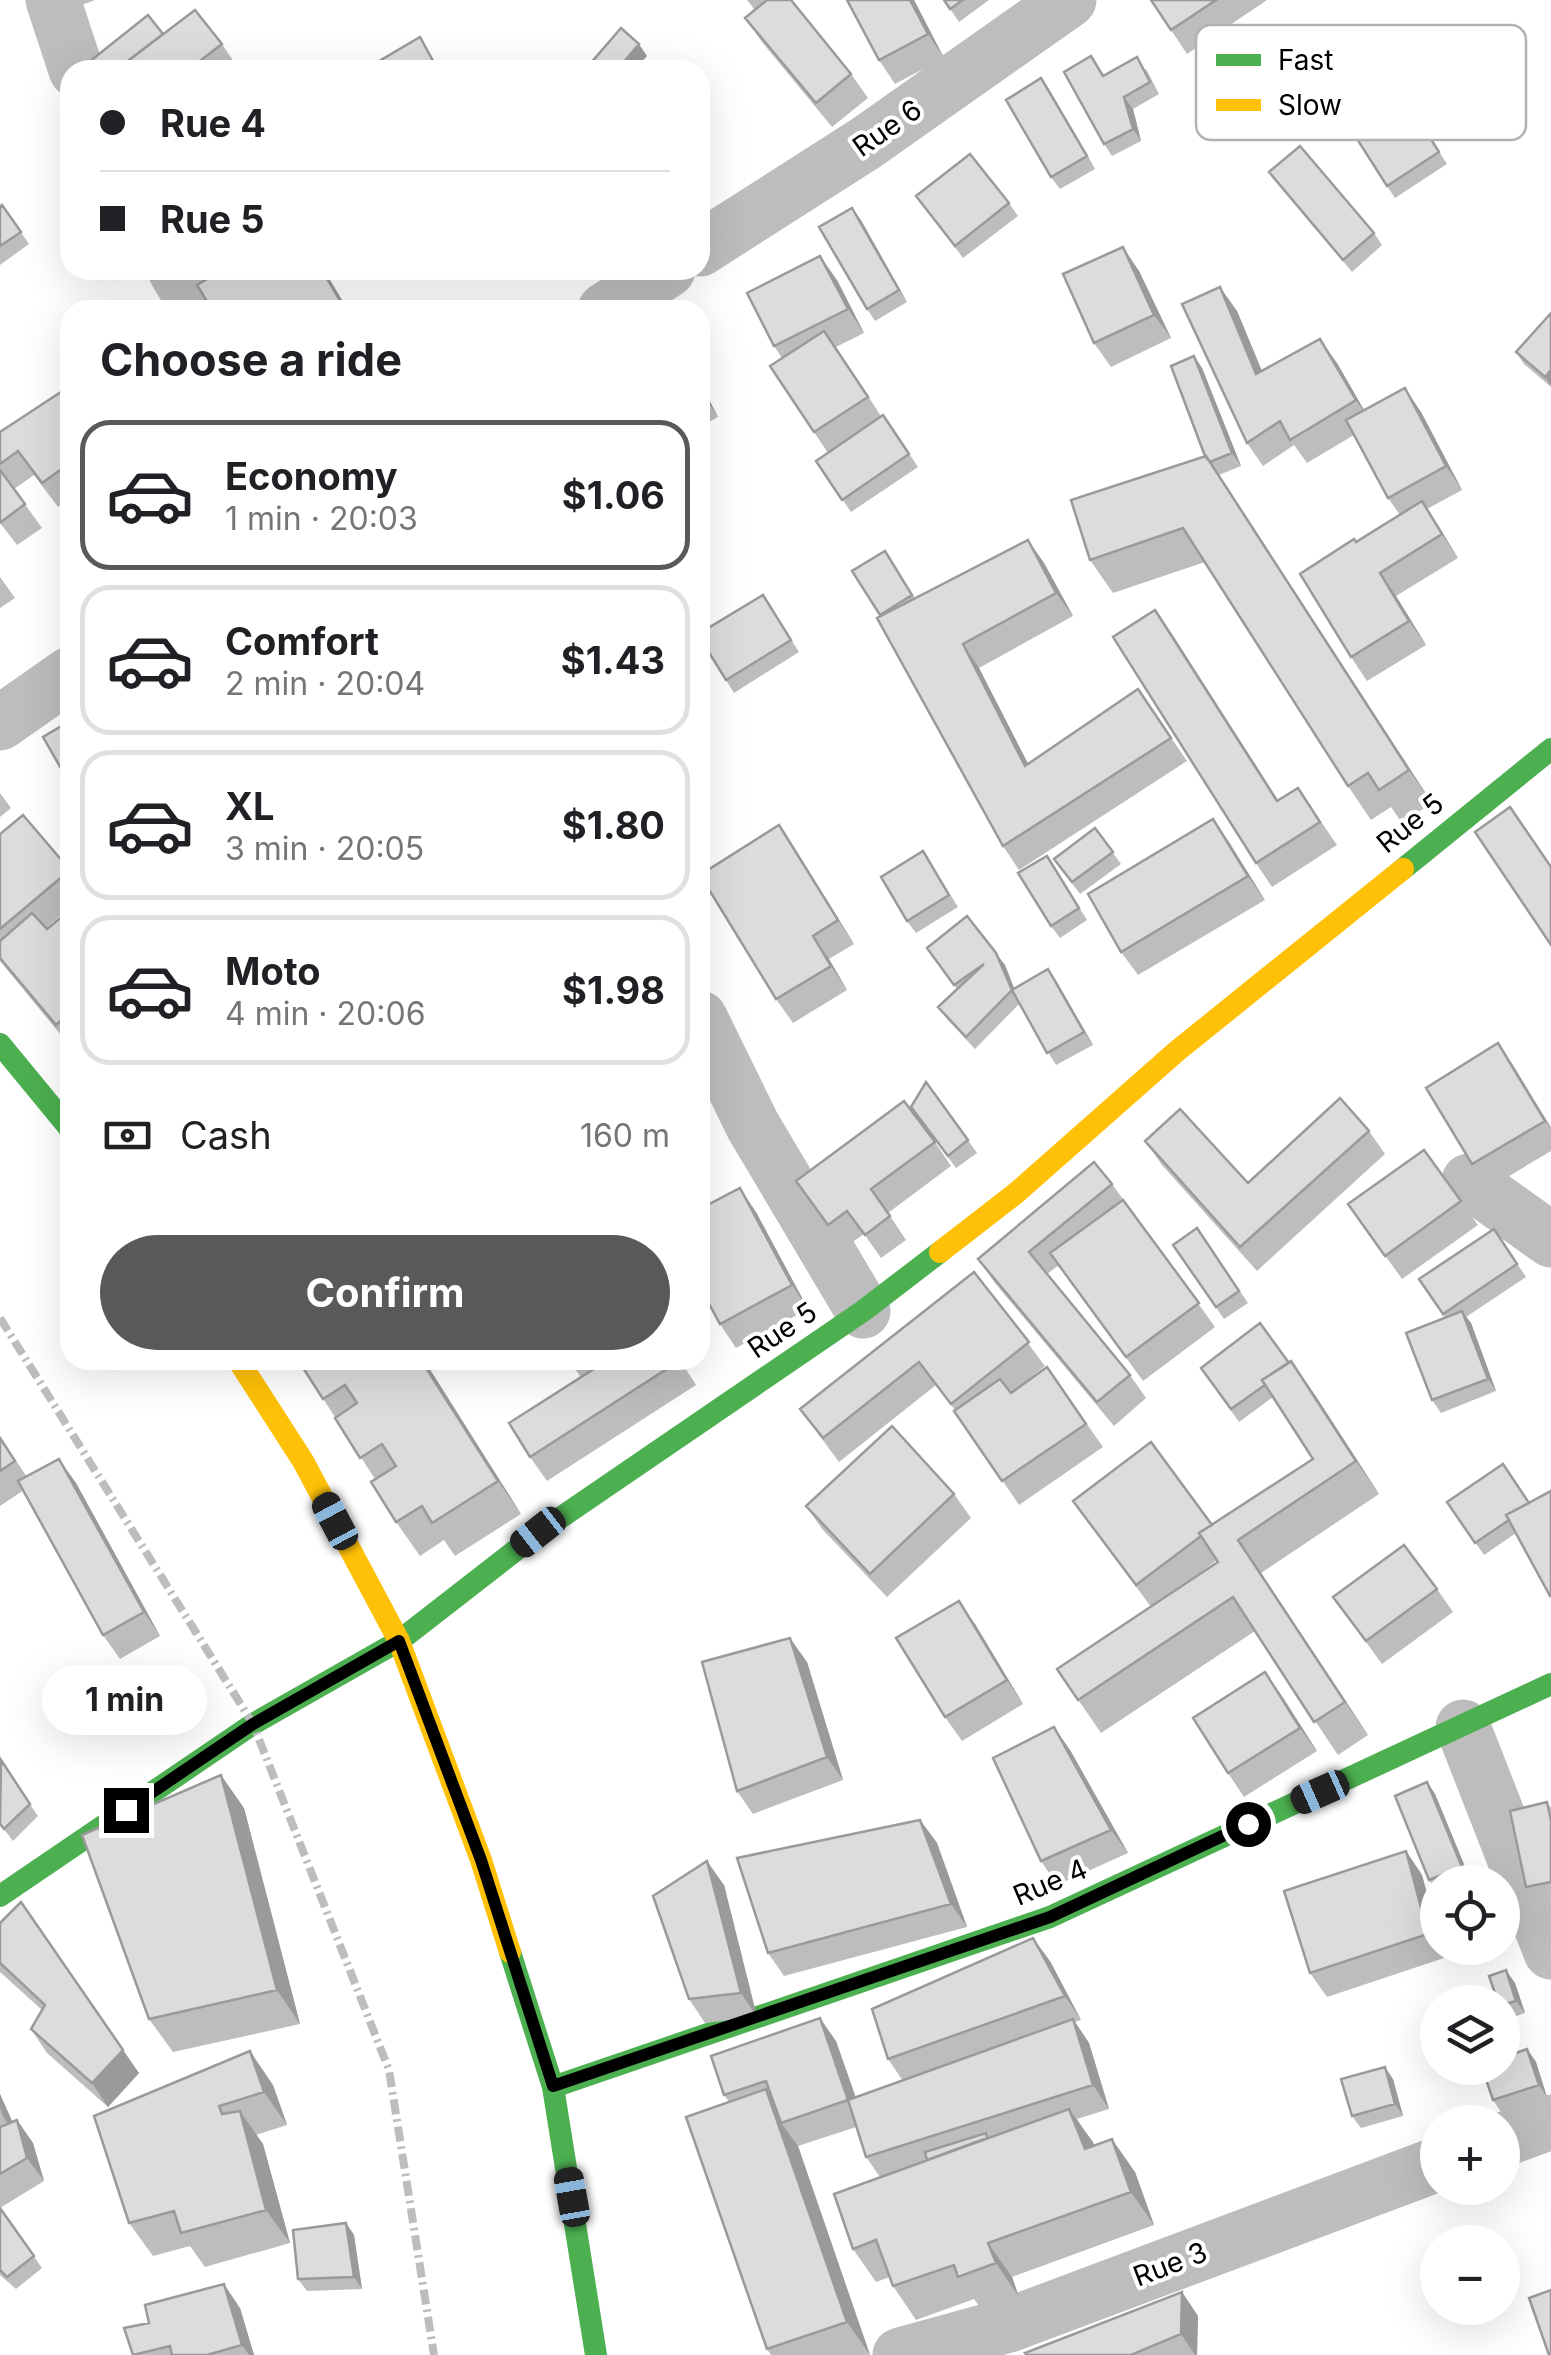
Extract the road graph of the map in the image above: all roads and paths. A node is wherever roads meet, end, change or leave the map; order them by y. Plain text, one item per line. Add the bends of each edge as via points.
1 (53, 0) edge
2 (1069, 0) edge
3 (73, 60) edge
4 (710, 244) edge
5 (652, 280) edge
6 (621, 300) edge
7 (60, 681) edge
8 (0, 723) edge
9 (1551, 749) edge
10 (710, 1038) edge
11 (0, 1044) edge
12 (60, 1117) edge
13 (1469, 1181) edge
14 (1551, 1240) edge
15 (864, 1312) junction
16 (244, 1370) edge
17 (399, 1641) junction
18 (1551, 1684) edge
19 (1463, 1728) junction
20 (0, 1896) edge
21 (1551, 1952) edge
22 (553, 2086) junction
23 (1551, 2122) edge
24 (1520, 2133) edge
25 (1420, 2171) edge
26 (1011, 2340) edge
27 (596, 2355) edge
28 (900, 2355) edge

1 - 3 street
2 - 4 street, Rue 6
5 - 6 street
7 - 8 street
9 - 15 street, Rue 5
10 - 15 street
11 - 12 street
13 - 14 street
15 - 17 street, Rue 5 via 538,1532
16 - 17 street via 303,1460
17 - 20 street, Rue 5 via 253,1724
17 - 22 street via 481,1860
18 - 19 street, Rue 4
19 - 21 street
19 - 22 street, Rue 4 via 1050,1917
22 - 27 street
23 - 24 street
25 - 26 street, Rue 3
26 - 28 street, Rue 3

